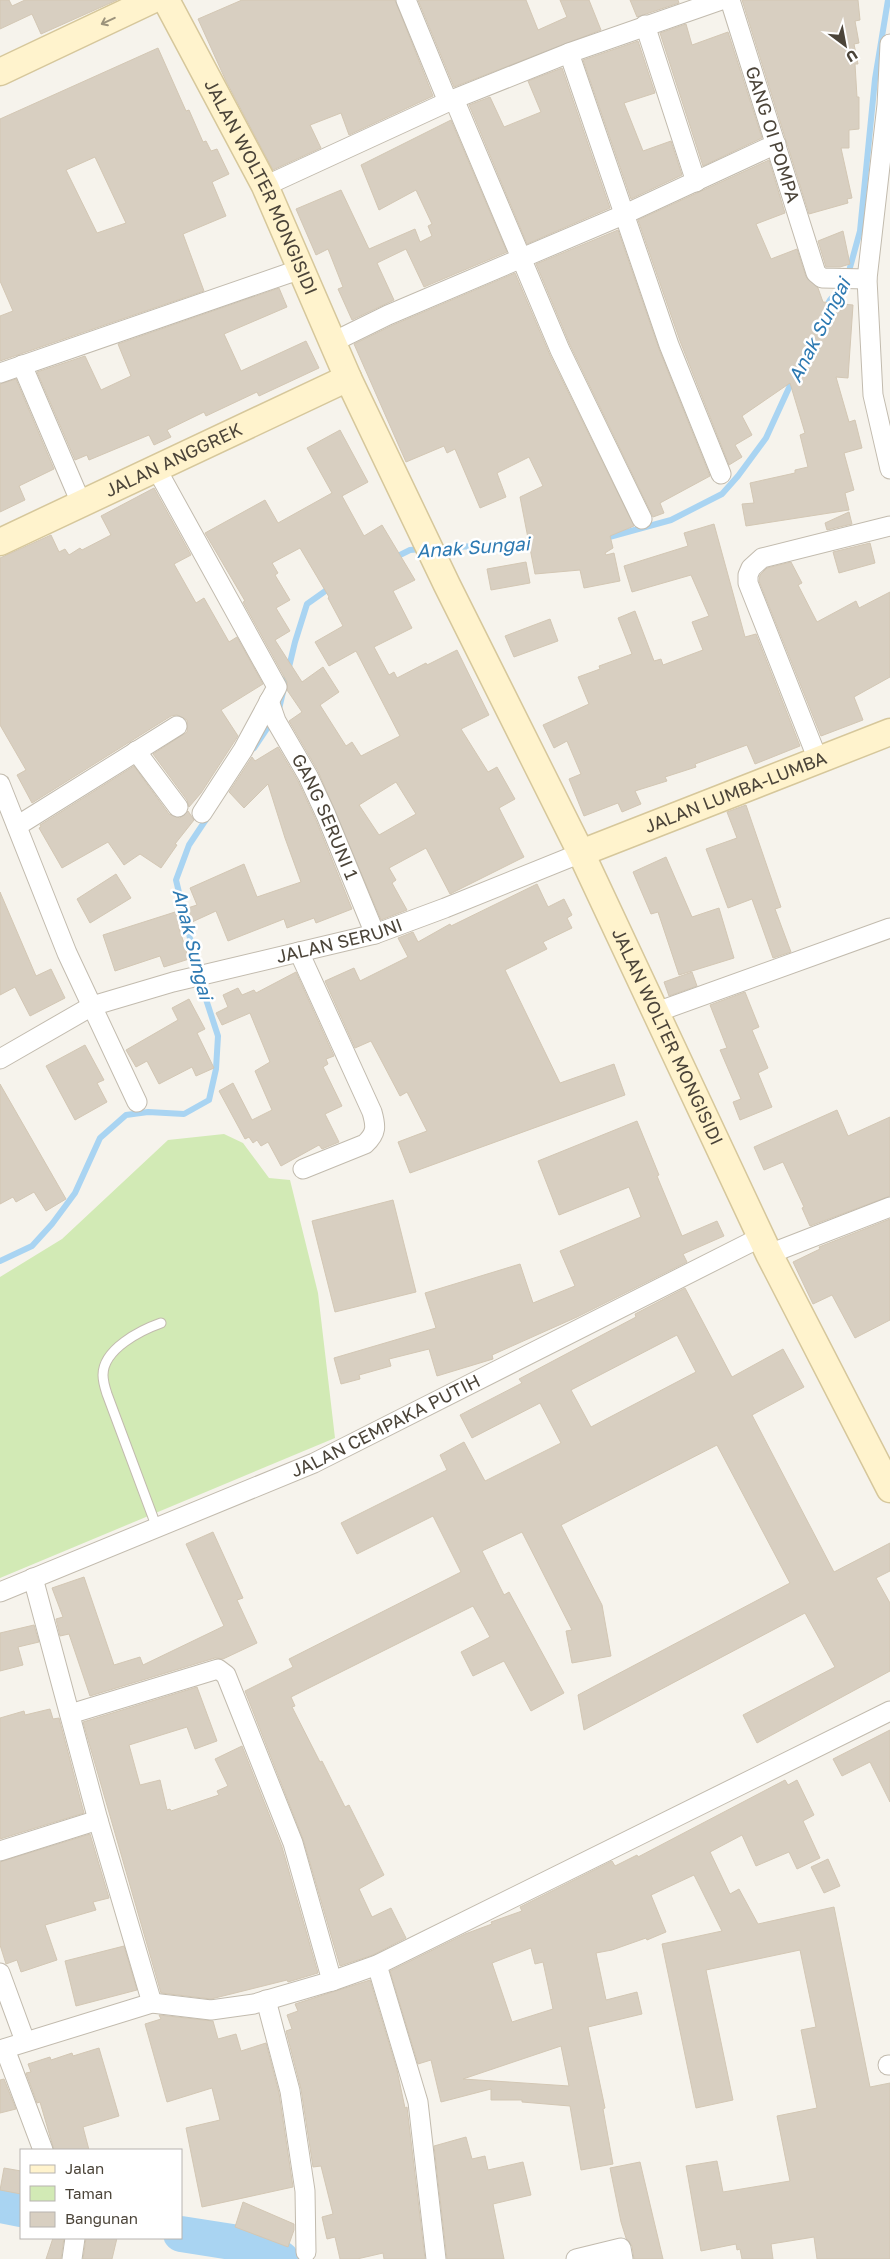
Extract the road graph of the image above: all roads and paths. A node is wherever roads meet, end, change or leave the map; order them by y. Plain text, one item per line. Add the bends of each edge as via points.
1 (152, 0) edge
2 (166, 0) edge
3 (406, 0) edge
4 (721, 0) edge
5 (730, 0) edge
6 (645, 26) junction
7 (890, 44) edge
8 (569, 53) junction
9 (0, 72) edge
10 (451, 100) junction
11 (776, 144) junction
12 (696, 182) junction
13 (265, 186) junction
14 (623, 215) junction
15 (522, 260) junction
16 (301, 269) junction
17 (854, 278) junction
18 (333, 342) junction
19 (22, 365) junction
20 (0, 373) edge
21 (348, 378) junction
22 (882, 393) edge
23 (156, 468) junction
24 (890, 469) edge
25 (721, 474) dead end
26 (82, 503) junction
27 (642, 519) dead end
28 (890, 526) edge
29 (0, 542) edge
30 (269, 701) junction
31 (177, 726) dead end
32 (890, 732) edge
33 (136, 752) junction
34 (818, 760) junction
35 (0, 784) edge
36 (178, 807) dead end
37 (202, 813) dead end
38 (17, 826) junction
39 (581, 853) junction
40 (890, 928) edge
41 (375, 934) junction
42 (299, 952) junction
43 (92, 1006) junction
44 (654, 1013) junction
45 (0, 1059) edge
46 (137, 1102) dead end
47 (303, 1170) dead end
48 (890, 1207) edge
49 (765, 1246) junction
50 (161, 1323) dead end
51 (890, 1489) edge
52 (157, 1528) junction
53 (33, 1578) junction
54 (0, 1592) edge
55 (890, 1711) edge
56 (70, 1714) junction
57 (98, 1820) junction
58 (0, 1852) edge
59 (377, 1965) junction
60 (0, 1973) edge
61 (332, 1981) junction
62 (266, 2000) junction
63 (152, 2003) junction
64 (25, 2041) junction
65 (2, 2050) edge
66 (43, 2149) edge
67 (75, 2239) edge
68 (306, 2252) dead end
69 (72, 2259) edge
70 (436, 2259) edge
71 (576, 2259) edge
72 (624, 2259) edge

1 -> 9 street
2 - 13 street, JALAN WOLTER MONGISIDI
3 - 10 street
4 - 6 street
5 - 11 street, GANG OI POMPA
6 - 8 street
6 - 12 street
7 - 17 street via 887,105
8 - 10 street
8 - 14 street
10 - 13 street
10 - 15 street
11 - 12 street
11 - 17 street, GANG OI POMPA via 814,269 819,277
12 - 14 street
13 - 16 street, JALAN WOLTER MONGISIDI
14 - 15 street
14 - 25 street via 669,345
15 - 18 street via 388,315
15 - 27 street via 560,350
16 - 18 street, JALAN WOLTER MONGISIDI
16 - 19 street
17 - 22 street
18 - 21 street, JALAN WOLTER MONGISIDI
19 - 20 street
19 - 26 street
21 - 23 street, JALAN ANGGREK
21 - 39 street, JALAN WOLTER MONGISIDI
22 - 24 street
23 - 26 street, JALAN ANGGREK
23 - 30 street via 277,687
26 - 29 street, JALAN ANGGREK
28 - 34 street via 762,558 748,574 758,612
30 - 37 street via 243,750
30 - 41 street, GANG SERUNI 1 via 276,722 308,776 326,815
31 - 33 street
32 - 34 street, JALAN LUMBA-LUMBA
33 - 36 street
33 - 38 street
34 - 39 street, JALAN LUMBA-LUMBA
35 - 38 street
38 - 43 street via 67,953
39 - 41 street, JALAN SERUNI
39 - 44 street, JALAN WOLTER MONGISIDI
40 - 44 street
41 - 42 street, JALAN SERUNI
42 - 43 street, JALAN SERUNI via 173,982
42 - 47 street via 376,1127 372,1138 365,1144
43 - 45 street, JALAN SERUNI
43 - 46 street
44 - 49 street, JALAN WOLTER MONGISIDI
48 - 49 street, JALAN CEMPAKA PUTIH
49 - 51 street, JALAN WOLTER MONGISIDI
49 - 52 street, JALAN CEMPAKA PUTIH via 314,1463
50 - 52 lane via 138,1332 124,1342 108,1360 103,1374 107,1394
52 - 53 street, JALAN CEMPAKA PUTIH
53 - 54 street, JALAN CEMPAKA PUTIH
53 - 56 street
55 - 59 street
56 - 57 street
56 - 61 street via 218,1669 226,1675 293,1843
57 - 58 street
57 - 63 street
59 - 61 street
59 - 70 street via 418,2102
60 - 64 street
61 - 62 street
62 - 63 street via 211,2010
62 - 68 street via 290,2091 306,2191
63 - 64 street
64 - 65 street
65 - 66 street
67 - 69 street
71 - 72 street via 621,2248

